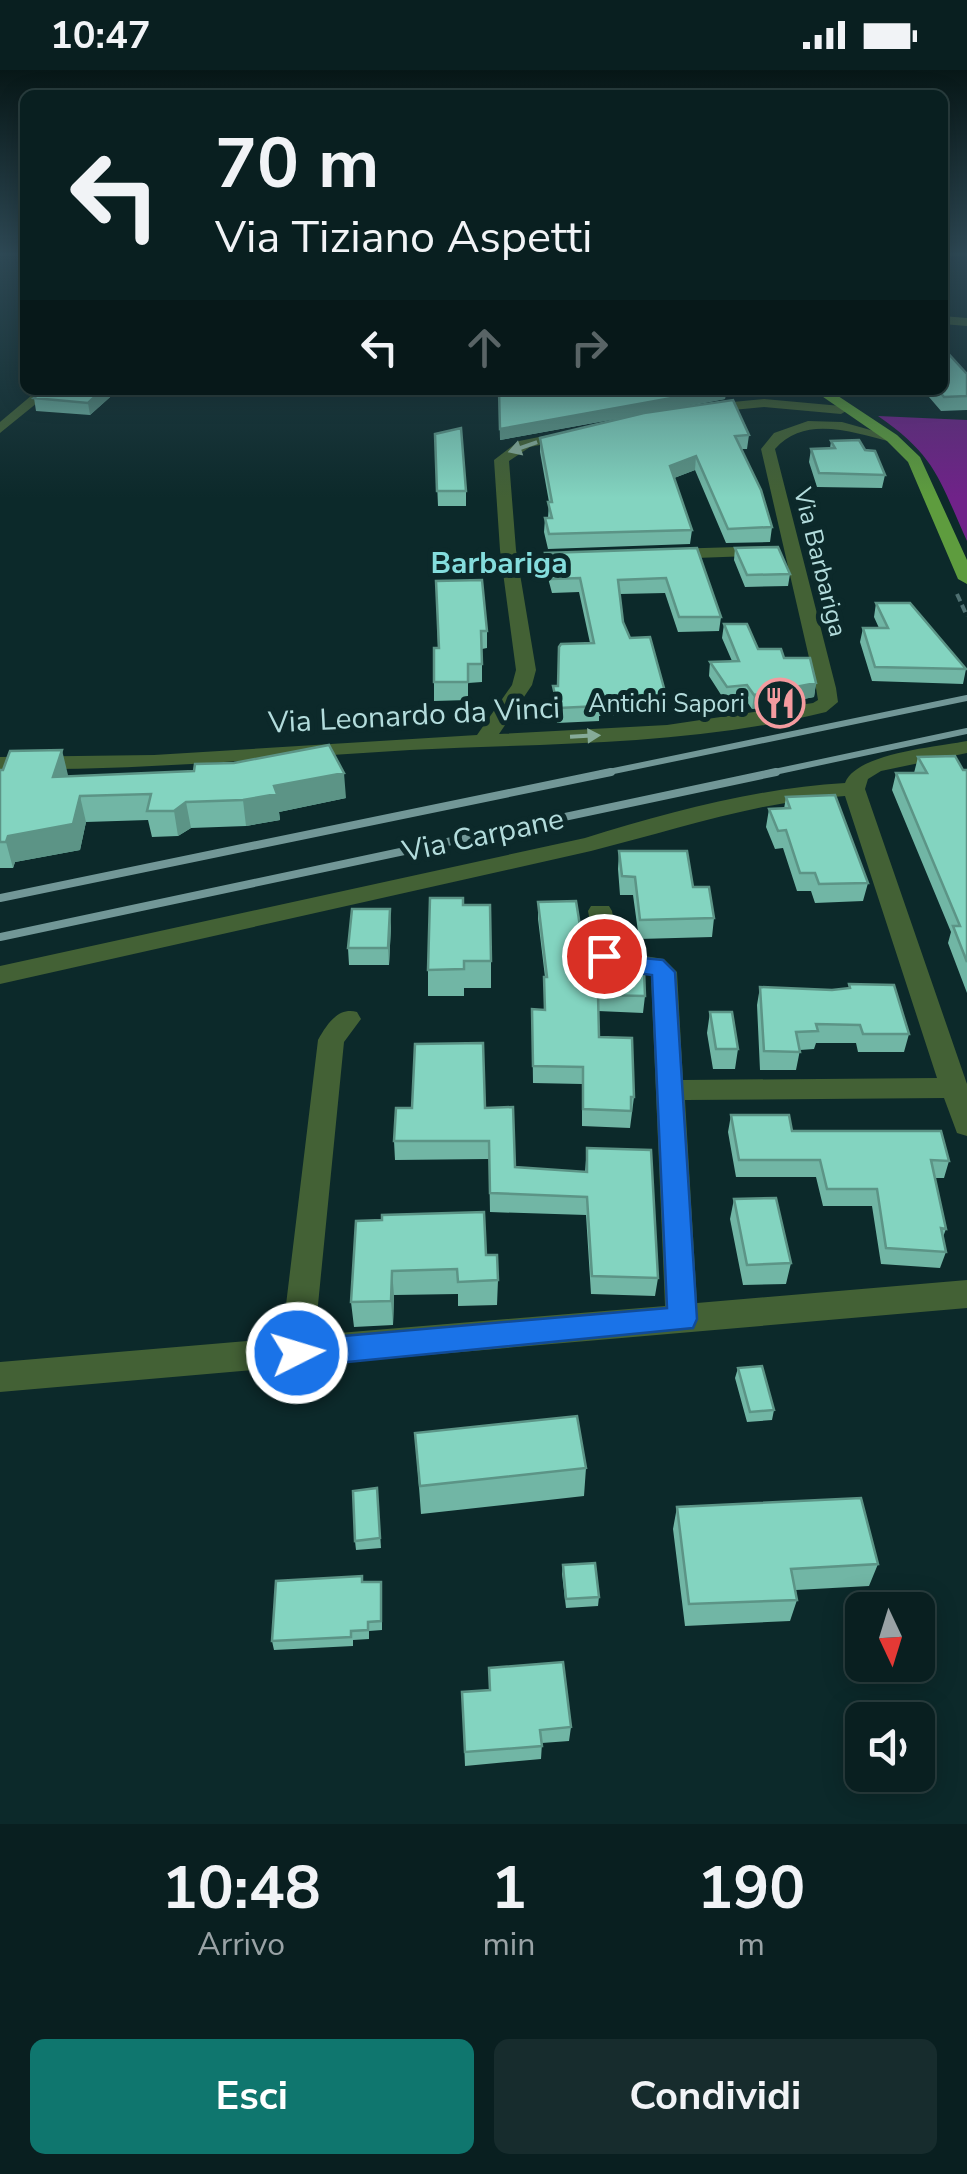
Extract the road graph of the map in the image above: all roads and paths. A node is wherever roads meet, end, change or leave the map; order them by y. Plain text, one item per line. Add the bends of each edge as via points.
1 (40, 395) edge
2 (817, 395) edge
3 (828, 395) edge
4 (797, 406) junction
5 (853, 411) junction
6 (676, 414) edge
7 (761, 415) edge
8 (816, 425) junction
9 (0, 429) edge
10 (601, 429) edge
11 (892, 438) junction
12 (792, 550) junction
13 (650, 555) edge
14 (511, 573) junction
15 (490, 574) dead end
16 (967, 579) edge
17 (828, 702) joint
18 (488, 742) junction
19 (967, 747) edge
20 (0, 762) edge
21 (854, 789) junction
22 (600, 911) dead end
23 (0, 975) edge
24 (348, 1020) dead end
25 (954, 1088) junction
26 (669, 1090) junction
27 (967, 1125) edge
28 (967, 1294) edge
29 (682, 1319) junction
30 (297, 1353) junction
31 (0, 1377) edge

1 - 9 street
2 - 4 street
3 - 5 main road
4 - 5 street
4 - 7 street
4 - 8 street via 818,417
5 - 8 street
5 - 11 main road
6 - 7 street
7 - 8 street
7 - 8 street
7 - 12 street, Via Barbariga
8 - 11 street
10 -> 14 street via 522,445 503,457 498,550
11 - 16 main road via 922,472
12 - 13 street
12 - 17 street, Via Barbariga
14 - 15 street
14 - 18 street via 526,670
18 -> 17 street, Via Leonardo da Vinci via 694,728 788,715
18 - 20 street, Via Leonardo da Vinci
19 - 21 street via 874,766 858,776
21 - 23 street, Via Carpane via 800,792
21 - 25 street
22 - 26 street via 607,960 663,970
24 - 30 street via 331,1040
25 - 26 street
25 - 27 street
26 - 29 street
28 - 29 street
29 - 30 street
30 - 31 street

